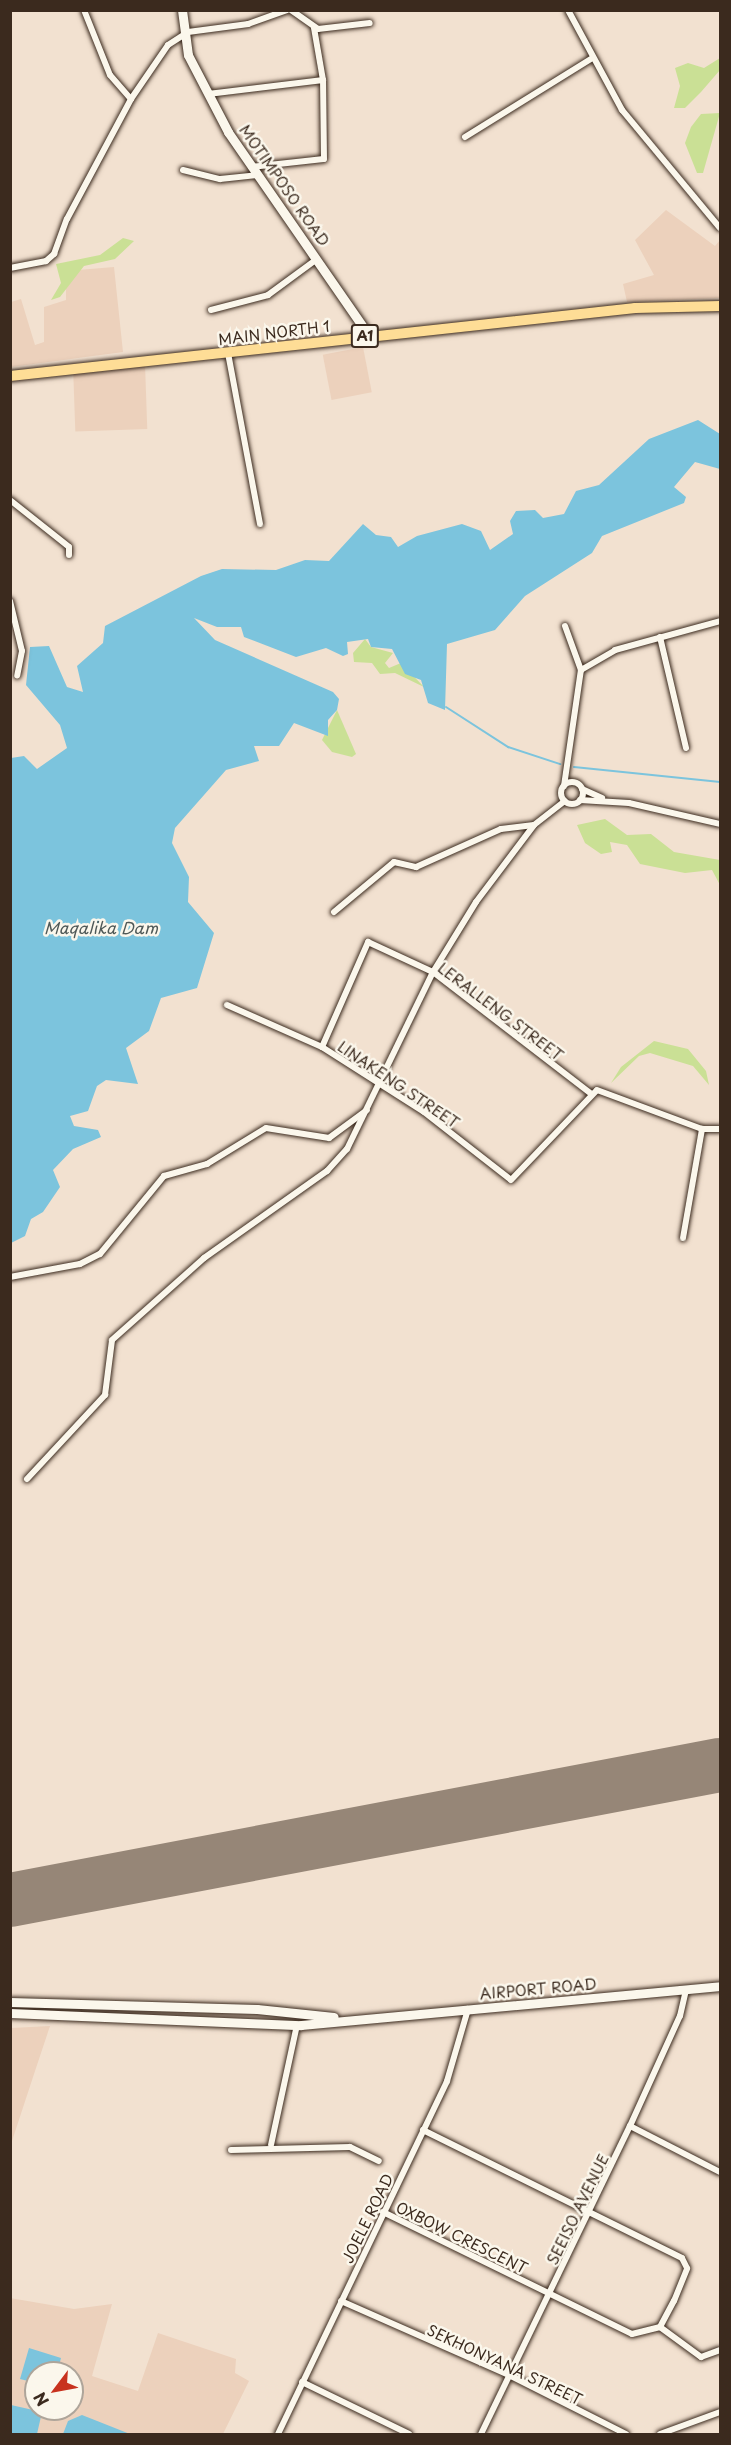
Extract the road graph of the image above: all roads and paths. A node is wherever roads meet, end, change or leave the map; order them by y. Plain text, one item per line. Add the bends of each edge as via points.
1 (84, 10) edge
2 (287, 10) edge
3 (291, 10) edge
4 (568, 10) edge
5 (180, 12) edge
6 (370, 23) dead end
7 (314, 28) junction
8 (181, 36) junction
9 (591, 59) junction
10 (323, 80) junction
11 (208, 94) junction
12 (131, 99) junction
13 (465, 137) dead end
14 (183, 170) dead end
15 (254, 171) junction
16 (720, 228) edge
17 (318, 258) junction
18 (10, 268) edge
19 (720, 306) edge
20 (211, 309) dead end
21 (369, 336) junction
22 (228, 353) junction
23 (10, 376) edge
24 (10, 500) edge
25 (260, 525) dead end
26 (69, 555) dead end
27 (10, 601) edge
28 (720, 621) edge
29 (564, 626) dead end
30 (660, 638) junction
31 (581, 670) junction
32 (17, 676) dead end
33 (686, 748) dead end
34 (567, 767) junction
35 (575, 783) junction
36 (564, 786) junction
37 (582, 789) junction
38 (606, 799) junction
39 (580, 800) junction
40 (565, 801) junction
41 (534, 825) junction
42 (720, 825) edge
43 (334, 912) dead end
44 (434, 972) junction
45 (227, 1005) dead end
46 (322, 1047) junction
47 (380, 1084) junction
48 (590, 1093) junction
49 (367, 1110) junction
50 (720, 1129) edge
51 (702, 1130) junction
52 (683, 1238) dead end
53 (10, 1277) edge
54 (27, 1479) dead end
55 (720, 1986) edge
56 (686, 1990) junction
57 (10, 2002) edge
58 (468, 2009) junction
59 (10, 2013) edge
60 (358, 2018) junction
61 (297, 2025) junction
62 (630, 2126) junction
63 (423, 2130) junction
64 (271, 2145) junction
65 (231, 2150) dead end
66 (379, 2161) dead end
67 (720, 2172) edge
68 (590, 2210) junction
69 (383, 2212) junction
70 (549, 2294) junction
71 (340, 2301) junction
72 (660, 2327) junction
73 (720, 2350) edge
74 (512, 2376) junction
75 (302, 2382) junction
76 (720, 2412) edge
77 (278, 2434) edge
78 (409, 2434) edge
79 (481, 2434) edge
80 (626, 2434) edge
81 (660, 2434) edge

1 - 12 street via 107,68
2 - 8 street via 266,20
3 - 7 street
4 - 9 street
5 - 8 main road, MOTIMPOSO ROAD
6 - 7 street
7 - 10 street
8 - 11 main road, MOTIMPOSO ROAD
8 - 12 street via 168,45
9 - 13 street
9 - 16 street via 644,138
10 - 11 street
10 - 15 street via 324,159
11 - 15 main road, MOTIMPOSO ROAD
12 - 18 street via 67,219 54,254 46,261
14 - 15 street via 220,179
15 - 17 main road, MOTIMPOSO ROAD
17 - 20 street via 268,295
17 - 21 main road, MOTIMPOSO ROAD
19 - 21 main road, MAIN NORTH 1 / A1 via 635,308
21 - 22 main road, MAIN NORTH 1 / A1
22 - 23 main road, MAIN NORTH 1 / A1
22 - 25 street
24 - 26 street via 69,547
27 - 32 street via 22,651
28 - 30 street
29 - 31 street
30 - 31 street via 597,657
30 - 33 street
31 - 34 street
34 - 35 street
34 - 36 street
35 - 36 street
35 - 37 street
36 - 40 street
37 - 38 street
37 - 39 street
38 - 39 street
38 - 42 street
39 - 40 street
40 - 41 street
41 - 43 street via 501,829 416,867 394,862
41 - 44 street via 476,902
44 - 46 street, LERALLENG STREET via 368,942
44 - 47 street
44 - 48 street, LERALLENG STREET
45 - 46 street, LINAKENG STREET
46 - 47 street, LINAKENG STREET
47 - 48 street, LINAKENG STREET via 511,1180
47 - 49 street
48 - 51 street via 610,1091
49 - 53 street via 329,1138 266,1128 207,1164 164,1176 100,1254 80,1264
49 - 54 street via 356,1134 327,1171 204,1258 112,1340 105,1395
50 - 51 street
51 - 52 street
55 - 56 main road, AIRPORT ROAD
56 - 58 main road, AIRPORT ROAD
56 - 62 street, SEEISO AVENUE via 680,2016
57 - 60 main road, AIRPORT ROAD via 257,2009
58 - 60 main road, AIRPORT ROAD
58 - 63 street, JOELE ROAD via 462,2043
59 - 61 main road, AIRPORT ROAD
60 - 61 main road, AIRPORT ROAD
61 - 64 street
62 - 67 street
62 - 68 street, SEEISO AVENUE
63 - 68 street
63 - 69 street, JOELE ROAD
64 - 65 street
64 - 66 street via 350,2147
68 - 70 street, SEEISO AVENUE
68 - 72 street via 682,2258 687,2268 682,2284
69 - 70 street, OXBOW CRESCENT
69 - 71 street, JOELE ROAD
70 - 72 street, OXBOW CRESCENT via 632,2334
70 - 74 street, SEEISO AVENUE
71 - 74 street, SEKHONYANA STREET
71 - 75 street, JOELE ROAD
72 - 73 street via 696,2355
74 - 79 street, SEEISO AVENUE
74 - 80 street, SEKHONYANA STREET
75 - 77 street, JOELE ROAD
75 - 78 street
76 - 81 street

